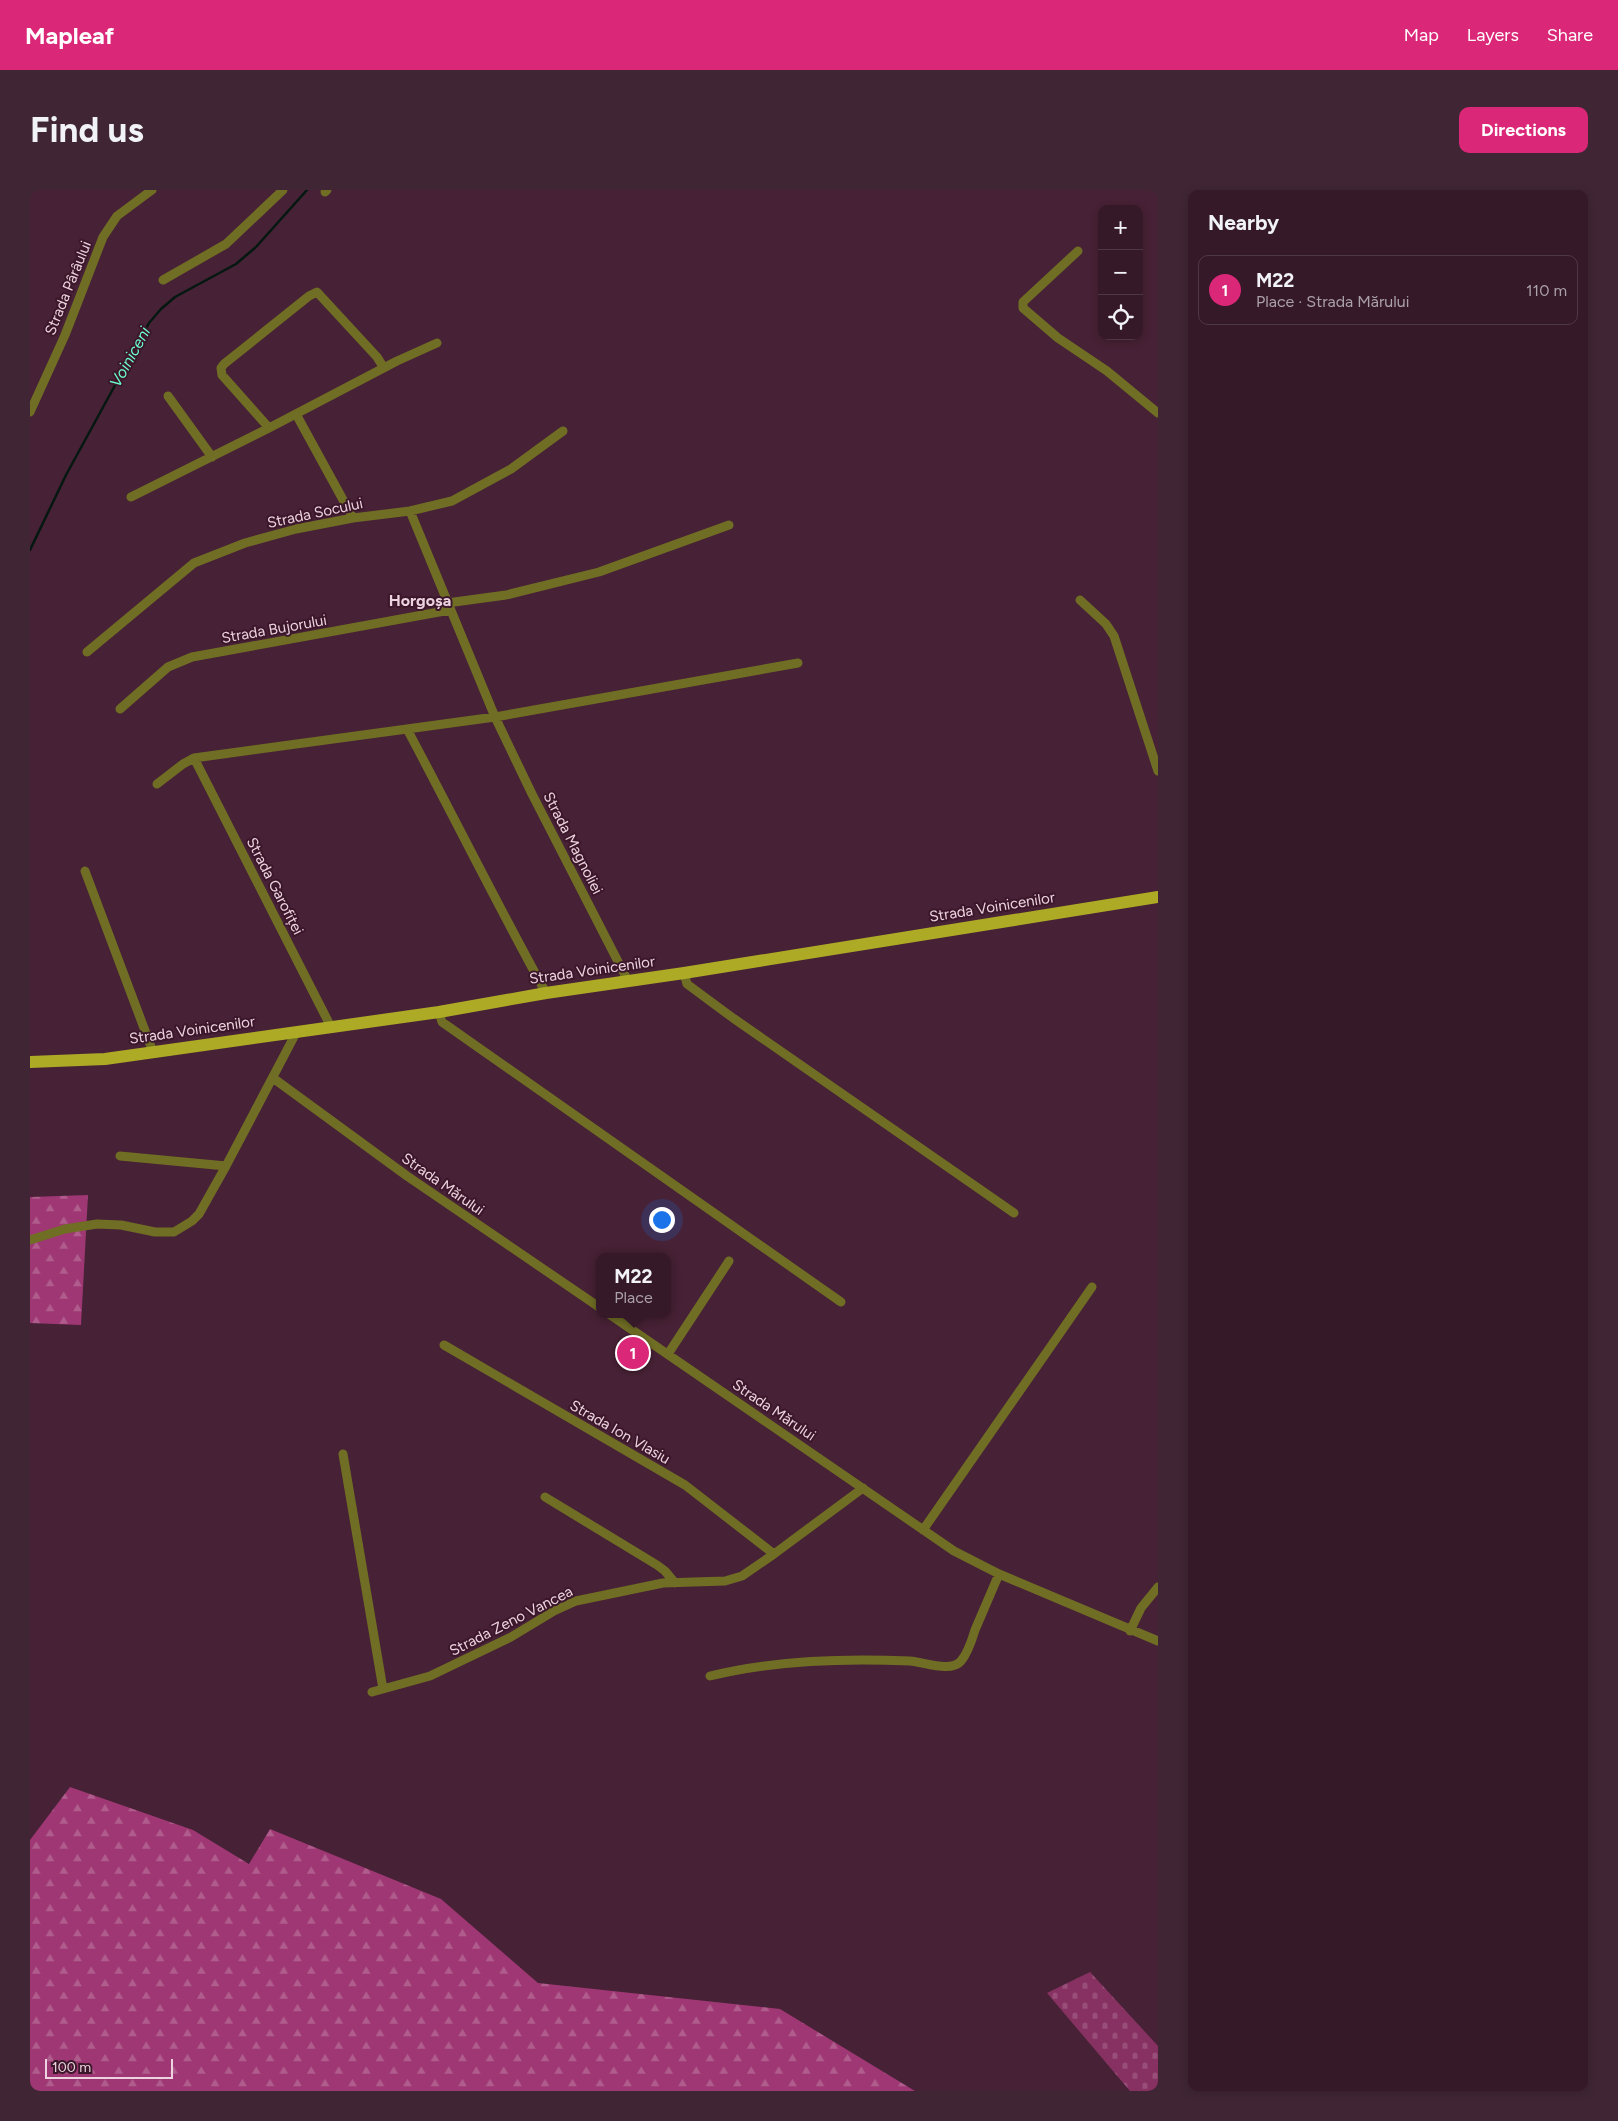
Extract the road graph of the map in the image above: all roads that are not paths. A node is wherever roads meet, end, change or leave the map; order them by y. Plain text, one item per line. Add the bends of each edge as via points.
1 (152, 190) edge
2 (283, 190) edge
3 (1078, 251) dead end
4 (163, 280) dead end
5 (436, 343) dead end
6 (384, 368) junction
7 (168, 396) dead end
8 (30, 412) edge
9 (1158, 413) edge
10 (296, 414) junction
11 (268, 428) junction
12 (563, 431) dead end
13 (212, 457) junction
14 (131, 497) dead end
15 (410, 511) junction
16 (353, 518) junction
17 (729, 525) dead end
18 (1080, 600) dead end
19 (448, 607) junction
20 (87, 652) dead end
21 (798, 663) dead end
22 (120, 709) dead end
23 (495, 717) junction
24 (407, 729) junction
25 (194, 758) junction
26 (1158, 770) edge
27 (157, 784) dead end
28 (85, 871) dead end
29 (1158, 897) edge
30 (684, 973) junction
31 (628, 981) junction
32 (546, 993) junction
33 (439, 1012) junction
34 (331, 1027) junction
35 (297, 1032) junction
36 (153, 1052) junction
37 (30, 1062) edge
38 (273, 1078) junction
39 (120, 1156) dead end
40 (226, 1166) junction
41 (1014, 1213) dead end
42 (30, 1240) edge
43 (730, 1261) dead end
44 (1092, 1287) dead end
45 (841, 1302) dead end
46 (596, 1305) edge
47 (615, 1318) edge
48 (444, 1345) dead end
49 (668, 1354) junction
50 (343, 1454) dead end
51 (863, 1488) junction
52 (545, 1497) dead end
53 (923, 1530) junction
54 (774, 1554) junction
55 (999, 1574) junction
56 (675, 1583) junction
57 (1158, 1586) edge
58 (1130, 1631) junction
59 (1158, 1642) edge
60 (710, 1676) dead end
61 (383, 1689) junction
62 (372, 1692) dead end

1 - 8 street, Strada Pârâului via 117,216 104,238
2 - 4 street via 226,244
3 - 9 street via 1023,302 1023,308
5 - 6 street
6 - 10 street
6 - 11 street via 317,292 309,296 222,368 222,375
7 - 13 street
10 - 11 street
10 - 16 street
11 - 13 street
12 - 15 street, Strada Socului via 511,470 452,502
13 - 14 street
15 - 16 street, Strada Socului
15 - 19 street, Strada Magnoliei
16 - 20 street, Strada Socului via 296,529 194,563
17 - 19 street, Strada Bujorului via 599,572
18 - 26 street via 1114,636
19 - 22 street, Strada Bujorului via 192,657 168,667
19 - 23 street, Strada Magnoliei
21 - 23 street
23 - 24 street
23 - 31 street, Strada Magnoliei
24 - 25 street
24 - 32 street
25 - 27 street
25 - 34 street, Strada Garofiței
28 - 36 street
29 - 30 main road, Strada Voinicenilor
30 - 31 main road, Strada Voinicenilor
30 - 41 street via 687,984 725,1013
31 - 32 main road, Strada Voinicenilor
32 - 33 main road, Strada Voinicenilor
33 - 34 main road, Strada Voinicenilor
33 - 45 street via 442,1022 450,1028
34 - 35 main road, Strada Voinicenilor
35 - 36 main road, Strada Voinicenilor
35 - 38 street
36 - 37 main road, Strada Voinicenilor via 106,1059
38 - 40 street
38 - 46 street, Strada Mărului via 407,1176
39 - 40 street
40 - 42 street via 200,1214 174,1232 97,1224 65,1229
43 - 49 street
44 - 53 street
47 - 49 street, Strada Mărului
48 - 54 street, Strada Ion Vlasiu via 685,1485
49 - 51 street, Strada Mărului
50 - 61 street
51 - 53 street, Strada Mărului
51 - 54 street, Strada Zeno Vancea
52 - 56 street via 657,1565
53 - 55 street, Strada Mărului via 954,1552
54 - 56 street, Strada Zeno Vancea via 742,1576 725,1582
55 - 58 street, Strada Mărului
55 - 60 street via 968,1649 961,1662 954,1666 884,1660 810,1662 754,1666
56 - 61 street, Strada Zeno Vancea via 576,1601 430,1676
57 - 58 street via 1141,1608
58 - 59 street, Strada Mărului
61 - 62 street, Strada Zeno Vancea

